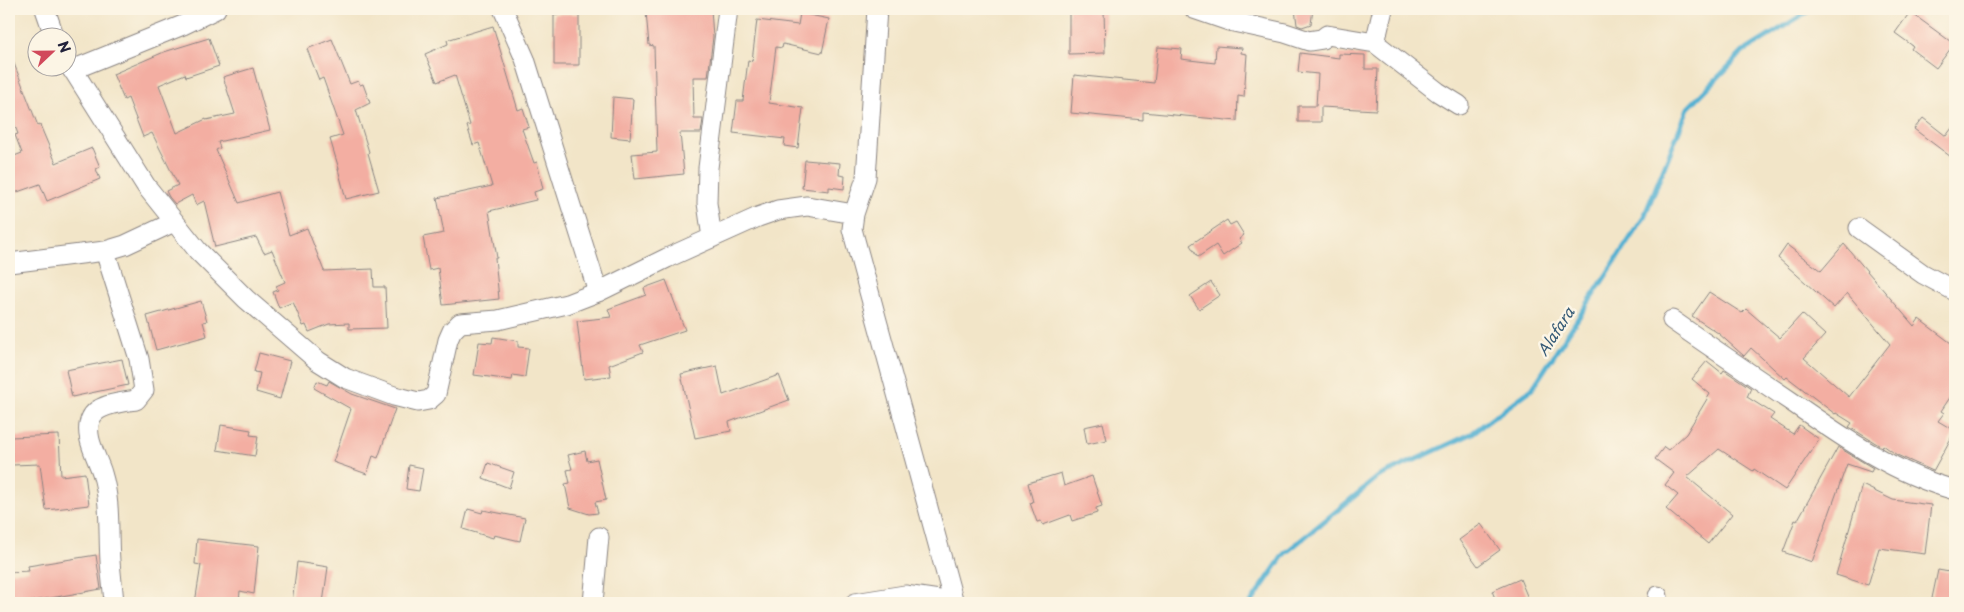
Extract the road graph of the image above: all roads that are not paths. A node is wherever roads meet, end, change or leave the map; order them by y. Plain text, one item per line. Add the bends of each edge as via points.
1 (45, 9) edge
2 (216, 9) edge
3 (503, 9) edge
4 (728, 9) edge
5 (877, 9) edge
6 (1194, 9) edge
7 (1383, 9) edge
8 (51, 28) edge
9 (1376, 43) junction
10 (78, 63) edge
11 (78, 78) edge
12 (1459, 105) dead end
13 (854, 214) junction
14 (174, 222) junction
15 (1859, 228) dead end
16 (712, 238) junction
17 (105, 251) junction
18 (9, 263) edge
19 (1955, 290) edge
20 (598, 292) junction
21 (1672, 320) dead end
22 (1955, 490) edge
23 (599, 537) dead end
24 (114, 603) edge
25 (594, 603) edge
26 (855, 603) edge
27 (954, 603) edge

1 - 8 street
2 - 10 street via 183,25
3 - 20 street via 525,60
4 - 16 street via 708,168 707,203
5 - 13 street via 866,178
6 - 9 street via 1309,41 1327,35
7 - 9 street
9 - 12 street
11 - 14 street via 146,186
13 - 16 street via 807,206 778,210
13 - 27 street via 852,229
14 - 17 street
14 - 20 street via 246,299 318,361 345,378 418,402 429,400 436,394 448,340 460,323 498,320 567,304
15 - 19 street via 1923,274
16 - 20 street
17 - 18 street
17 - 24 street via 138,359 144,390 136,400 97,410 90,420 91,440 108,502
21 - 22 street via 1843,438 1887,462
23 - 25 street
26 - 27 street via 905,595

